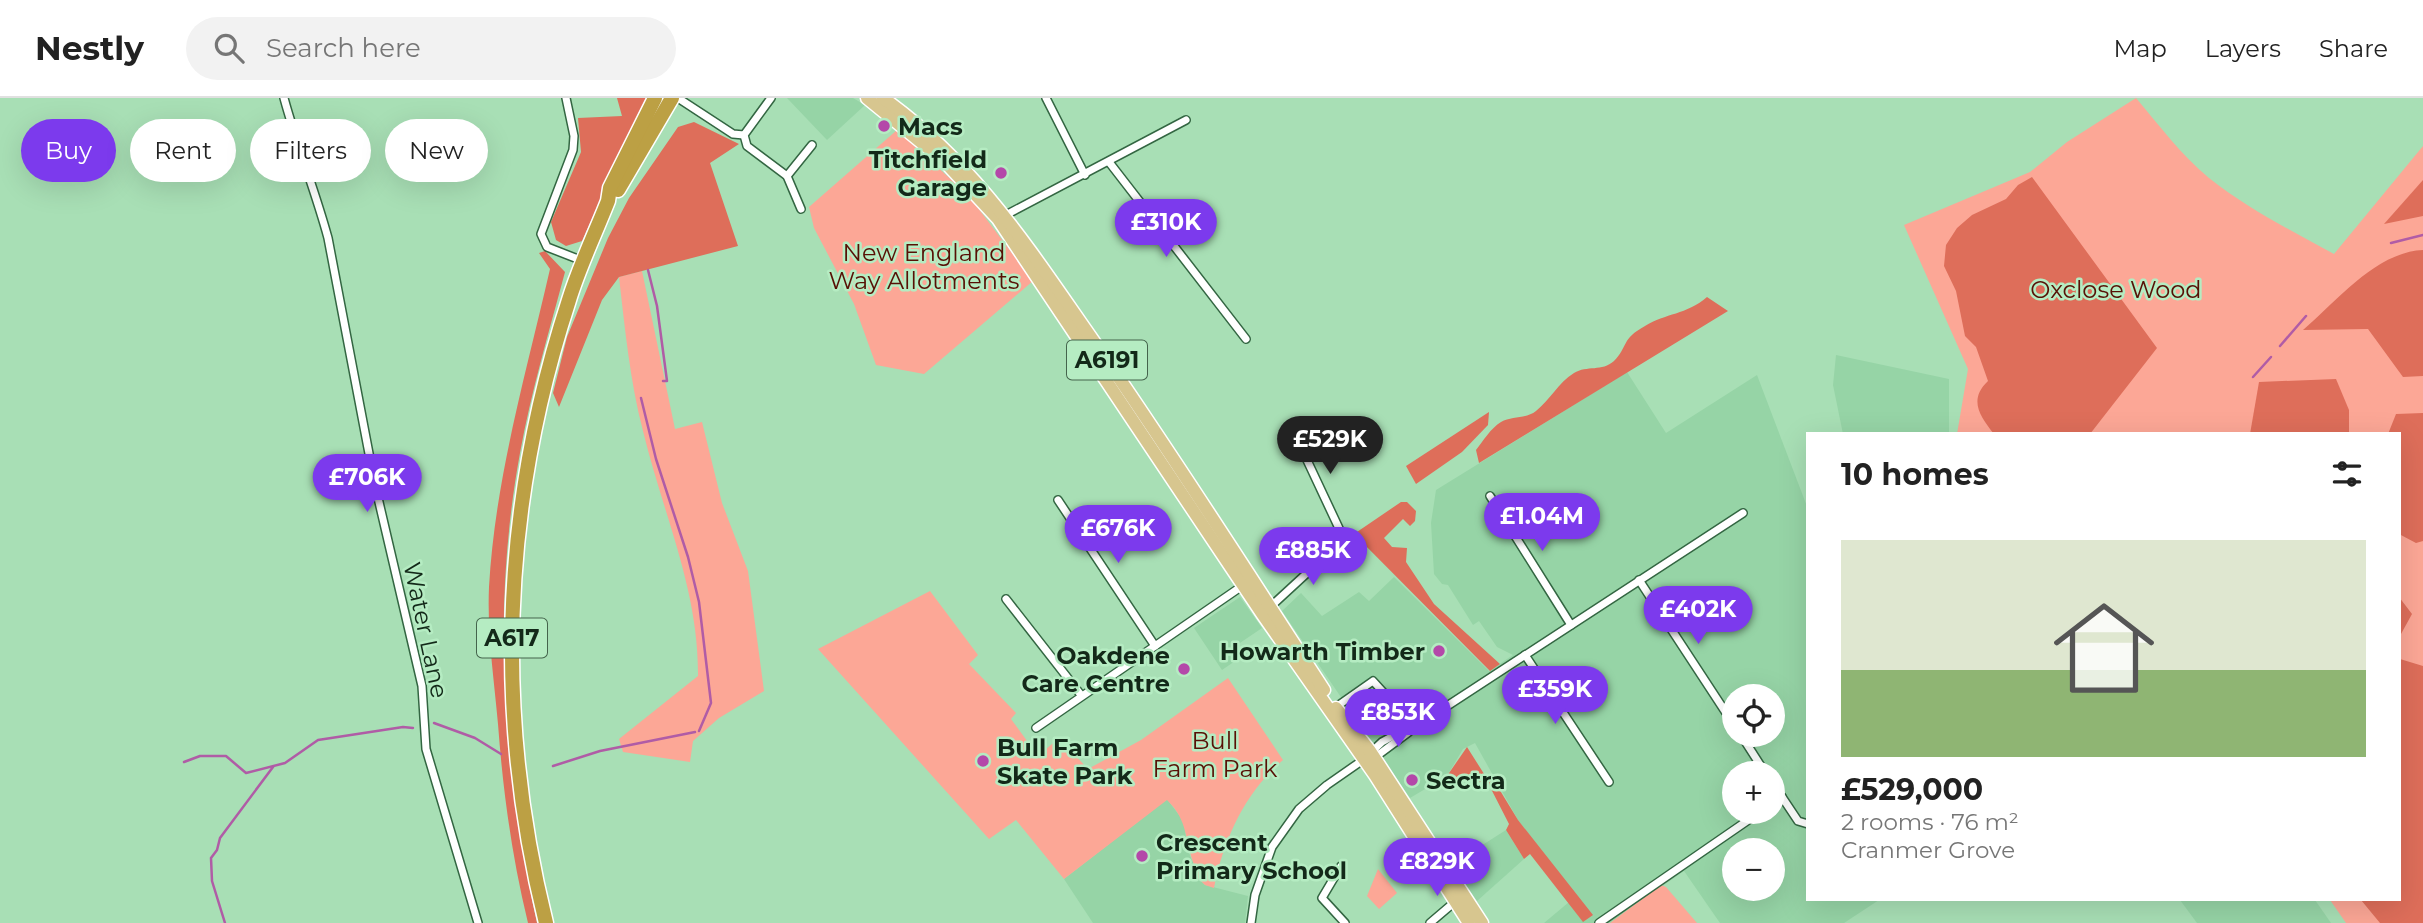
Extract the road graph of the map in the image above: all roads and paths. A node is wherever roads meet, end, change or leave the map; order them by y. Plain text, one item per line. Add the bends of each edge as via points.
1 (284, 98) edge
2 (566, 98) edge
3 (655, 98) edge
4 (672, 98) edge
5 (678, 98) edge
6 (771, 98) edge
7 (867, 98) edge
8 (883, 98) edge
9 (1046, 98) edge
10 (1186, 120) dead end
11 (744, 135) junction
12 (811, 145) dead end
13 (1109, 162) junction
14 (1085, 175) junction
15 (787, 176) junction
16 (608, 201) junction
17 (801, 209) dead end
18 (1002, 217) junction
19 (584, 261) junction
20 (1246, 339) dead end
21 (1292, 426) dead end
22 (1490, 496) dead end
23 (1058, 499) dead end
24 (1743, 513) dead end
25 (1639, 580) junction
26 (1247, 583) junction
27 (1006, 599) dead end
28 (1266, 611) junction
29 (1571, 625) junction
30 (1156, 646) junction
31 (1525, 655) junction
32 (1082, 695) junction
33 (1336, 707) junction
34 (1722, 707) edge
35 (1414, 726) junction
36 (1036, 728) dead end
37 (1369, 757) junction
38 (1609, 782) dead end
39 (1785, 802) edge
40 (1806, 823) edge
41 (1743, 824) edge
42 (1341, 866) dead end
43 (1459, 898) junction
44 (478, 923) edge
45 (546, 923) edge
46 (1251, 923) edge
47 (1345, 923) edge
48 (1430, 923) edge
49 (1469, 923) edge
50 (1482, 923) edge
51 (1599, 923) edge

1 - 44 street, Water Lane via 328,238 380,506 424,698 426,749
2 - 19 street via 573,150 541,233 547,247
3 - 16 highway, A617 via 610,188
4 - 16 highway, A617
5 - 11 street via 733,134
6 - 11 street
7 - 18 main road, A6191 via 943,160
8 - 18 main road, A6191 via 971,174
9 - 14 street
10 - 13 street
11 - 15 street via 747,146
12 - 15 street
13 - 14 street
13 - 20 street
14 - 18 street
15 - 17 street
16 - 19 highway, A617
18 - 26 main road, A6191
19 - 45 highway, A617 via 540,405 520,498 513,586 511,674 520,800
21 - 28 street via 1344,538
22 - 29 street
23 - 30 street
24 - 25 street
25 - 29 street
25 - 34 street
26 - 28 main road, A6191
26 - 30 street
27 - 32 street
28 - 33 main road, A6191
28 - 37 main road, A6191
29 - 31 street
30 - 32 street
31 - 35 street
31 - 38 street
32 - 36 street
33 - 35 street via 1373,681
33 - 37 main road, A6191
35 - 37 street via 1393,735
37 - 43 main road, A6191
37 - 46 street via 1298,809 1272,847 1255,895
39 - 40 street via 1798,821
41 - 51 street
42 - 47 street via 1322,898
43 - 48 street
43 - 49 main road, A6191
43 - 50 main road, A6191

